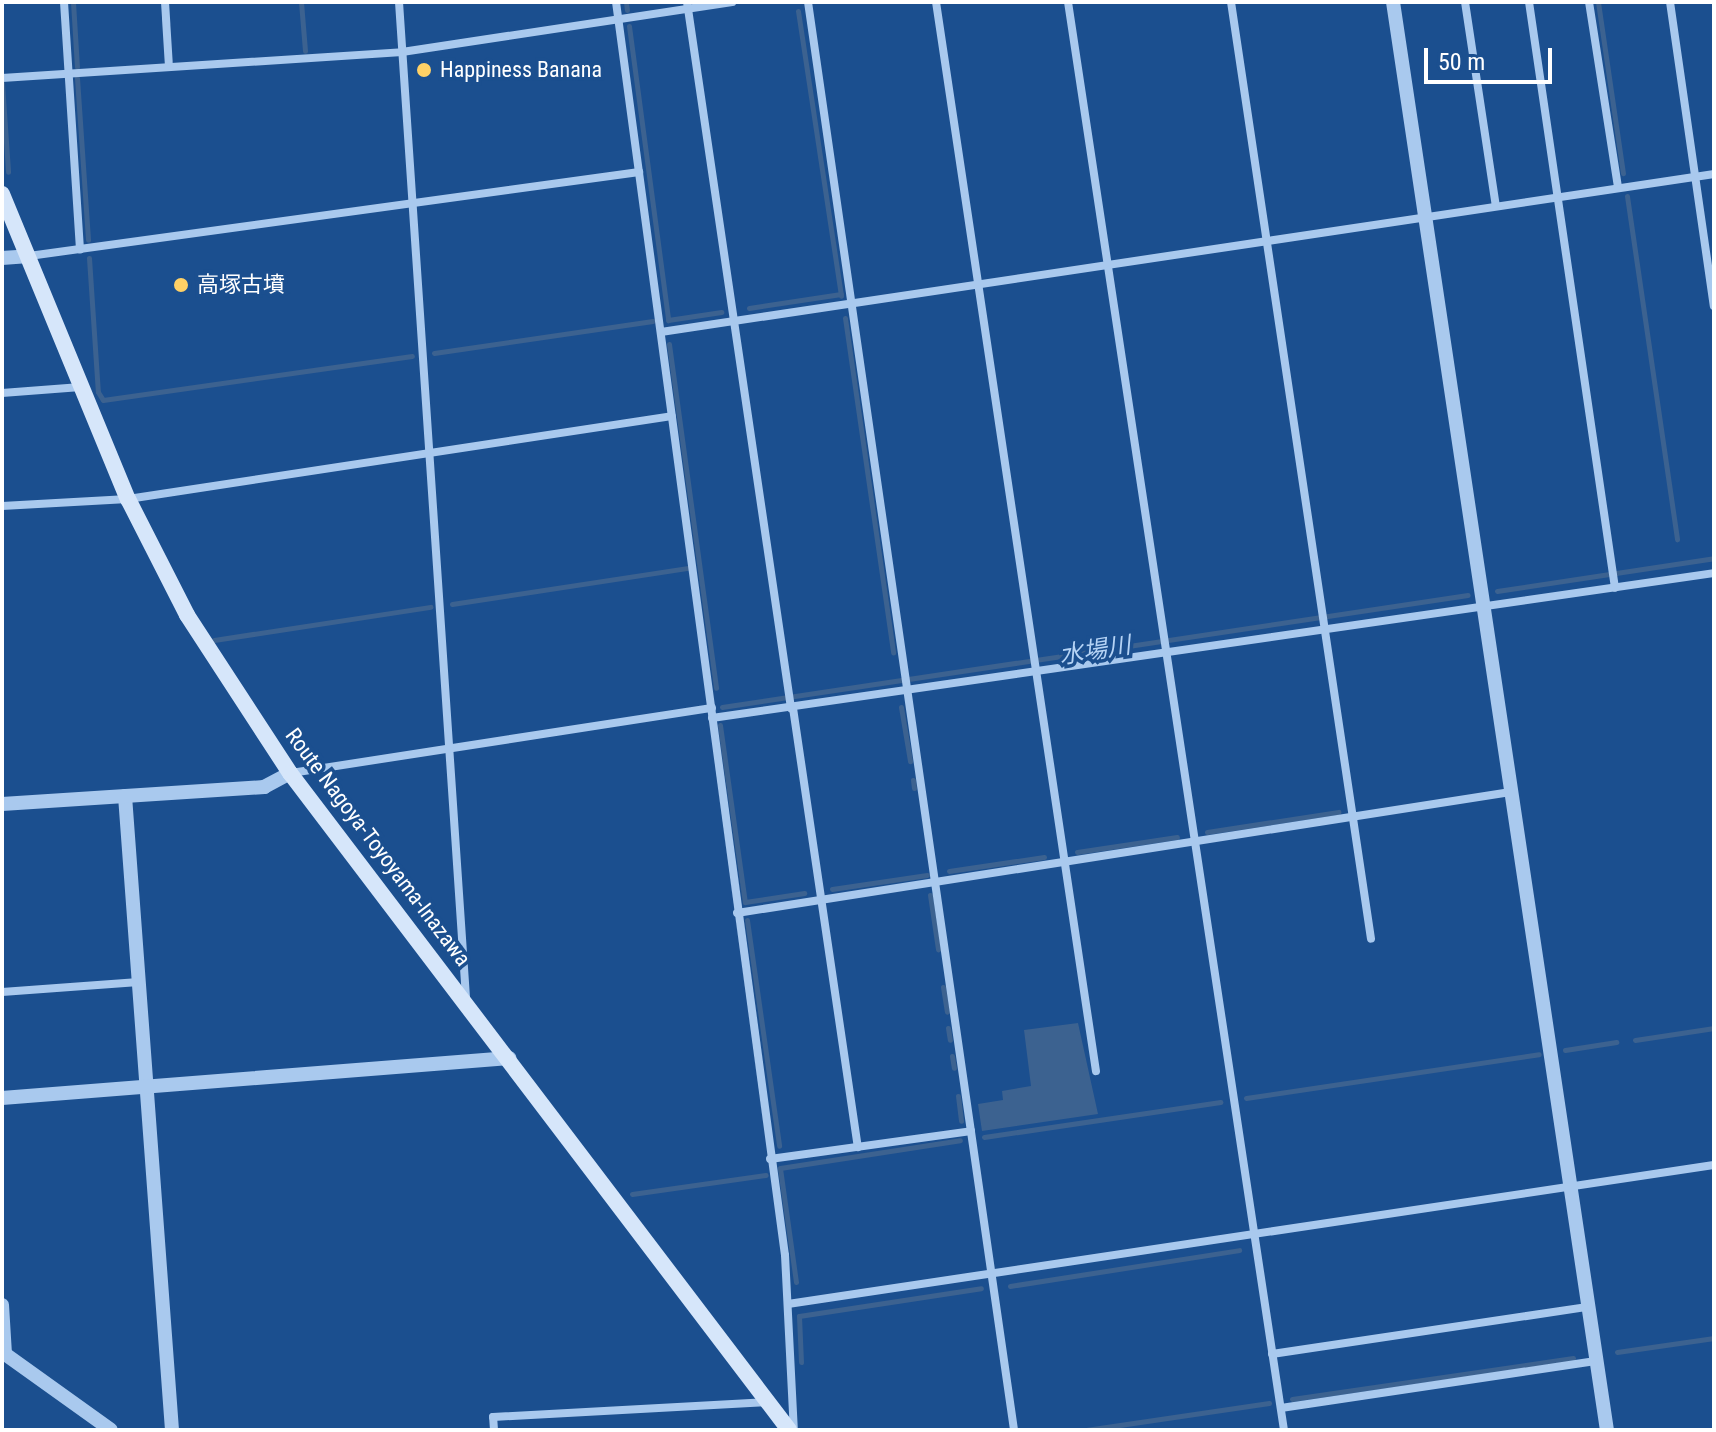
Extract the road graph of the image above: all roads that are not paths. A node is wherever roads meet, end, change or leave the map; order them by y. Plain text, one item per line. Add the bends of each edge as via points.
1 (64, 2) edge
2 (165, 2) edge
3 (399, 2) edge
4 (616, 2) edge
5 (732, 2) edge
6 (808, 2) edge
7 (936, 2) edge
8 (1068, 2) edge
9 (1231, 2) edge
10 (1393, 2) edge
11 (1465, 2) edge
12 (1529, 2) edge
13 (1589, 2) edge
14 (1670, 2) edge
15 (687, 5) edge
16 (618, 19) junction
17 (402, 52) junction
18 (169, 67) junction
19 (68, 73) junction
20 (2, 78) edge
21 (639, 172) junction
22 (1714, 174) edge
23 (1695, 177) junction
24 (1618, 188) junction
25 (2, 194) edge
26 (1558, 196) junction
27 (412, 204) junction
28 (1496, 206) junction
29 (1425, 216) junction
30 (1268, 240) junction
31 (80, 249) junction
32 (29, 256) junction
33 (2, 258) edge
34 (1107, 264) junction
35 (979, 284) junction
36 (852, 303) junction
37 (1714, 306) edge
38 (734, 321) junction
39 (661, 332) junction
40 (82, 387) junction
41 (2, 393) edge
42 (672, 416) junction
43 (429, 453) junction
44 (128, 499) junction
45 (2, 506) edge
46 (1714, 573) edge
47 (1615, 585) junction
48 (1484, 607) junction
49 (1324, 626) junction
50 (1165, 650) junction
51 (1035, 670) junction
52 (909, 688) junction
53 (792, 706) junction
54 (712, 713) junction
55 (449, 750) junction
56 (290, 773) junction
57 (1511, 792) junction
58 (125, 796) junction
59 (2, 804) edge
60 (1352, 817) junction
61 (1194, 841) junction
62 (1064, 862) junction
63 (936, 882) junction
64 (822, 899) junction
65 (737, 913) junction
66 (1371, 939) dead end
67 (139, 982) junction
68 (2, 992) edge
69 (466, 999) junction
70 (509, 1058) junction
71 (1096, 1071) dead end
72 (148, 1088) junction
73 (2, 1098) edge
74 (971, 1131) junction
75 (858, 1147) junction
76 (770, 1159) junction
77 (1714, 1165) edge
78 (1570, 1186) junction
79 (1254, 1234) junction
80 (990, 1273) junction
81 (788, 1304) junction
82 (2, 1305) edge
83 (1588, 1307) junction
84 (1272, 1354) junction
85 (1596, 1361) junction
86 (767, 1402) junction
87 (1281, 1408) junction
88 (111, 1430) edge
89 (172, 1430) edge
90 (494, 1430) edge
91 (792, 1430) edge
92 (1014, 1430) edge
93 (1284, 1430) edge
94 (1607, 1430) edge

1 - 19 street
2 - 18 street
3 - 17 street
4 - 16 street
5 - 15 street
6 - 36 street
7 - 35 street
8 - 34 street
9 - 30 street
10 - 29 street
11 - 28 street
12 - 26 street
13 - 24 street
14 - 23 street
15 - 16 street
15 - 38 street
16 - 17 street
16 - 21 street
17 - 18 street
17 - 27 street
18 - 19 street
19 - 20 street
19 - 31 street
21 - 27 street
21 - 39 street
22 - 23 street
23 - 24 street
23 - 37 street
24 - 26 street
25 - 32 main road, Route Nagoya-Toyoyama-Inazawa
26 - 28 street
26 - 47 street
27 - 31 street
27 - 43 street
28 - 29 street
29 - 30 street
29 - 48 street
30 - 34 street
30 - 49 street
31 - 32 street
32 - 33 street
32 - 40 main road, Route Nagoya-Toyoyama-Inazawa
34 - 35 street
34 - 50 street
35 - 36 street
35 - 51 street
36 - 38 street
36 - 52 street
38 - 39 street
38 - 53 street
39 - 42 street
40 - 41 street
40 - 44 main road, Route Nagoya-Toyoyama-Inazawa
42 - 43 street
42 - 54 street
43 - 44 street
43 - 55 street
44 - 45 street
44 - 56 main road, Route Nagoya-Toyoyama-Inazawa via 187,615
46 - 47 street
47 - 48 street
48 - 49 street
48 - 57 street
49 - 50 street
49 - 60 street
50 - 51 street
50 - 61 street
51 - 52 street
51 - 62 street
52 - 53 street
52 - 63 street
53 - 54 street
53 - 64 street
54 - 55 street
54 - 65 street
55 - 56 street
55 - 69 street
56 - 58 street via 264,787
56 - 69 main road, Route Nagoya-Toyoyama-Inazawa
57 - 60 street
57 - 78 street
58 - 59 street
58 - 67 street
60 - 61 street
60 - 66 street
61 - 62 street
61 - 79 street
62 - 63 street
62 - 71 street
63 - 64 street
63 - 74 street
64 - 65 street
64 - 75 street
65 - 76 street
67 - 68 street
67 - 72 street
69 - 70 main road, Route Nagoya-Toyoyama-Inazawa
70 - 72 street
70 - 86 main road, Route Nagoya-Toyoyama-Inazawa
72 - 73 street
72 - 89 street
74 - 75 street
74 - 80 street
75 - 76 street
76 - 81 street
77 - 78 street
78 - 79 street
78 - 83 street
79 - 80 street
79 - 84 street
80 - 81 street
80 - 92 street
81 - 91 street
82 - 88 street via 5,1354
83 - 84 street
83 - 85 street
84 - 87 street
85 - 87 street
85 - 94 street
86 - 90 street via 493,1417
86 - 91 main road, Route Nagoya-Toyoyama-Inazawa
87 - 93 street

